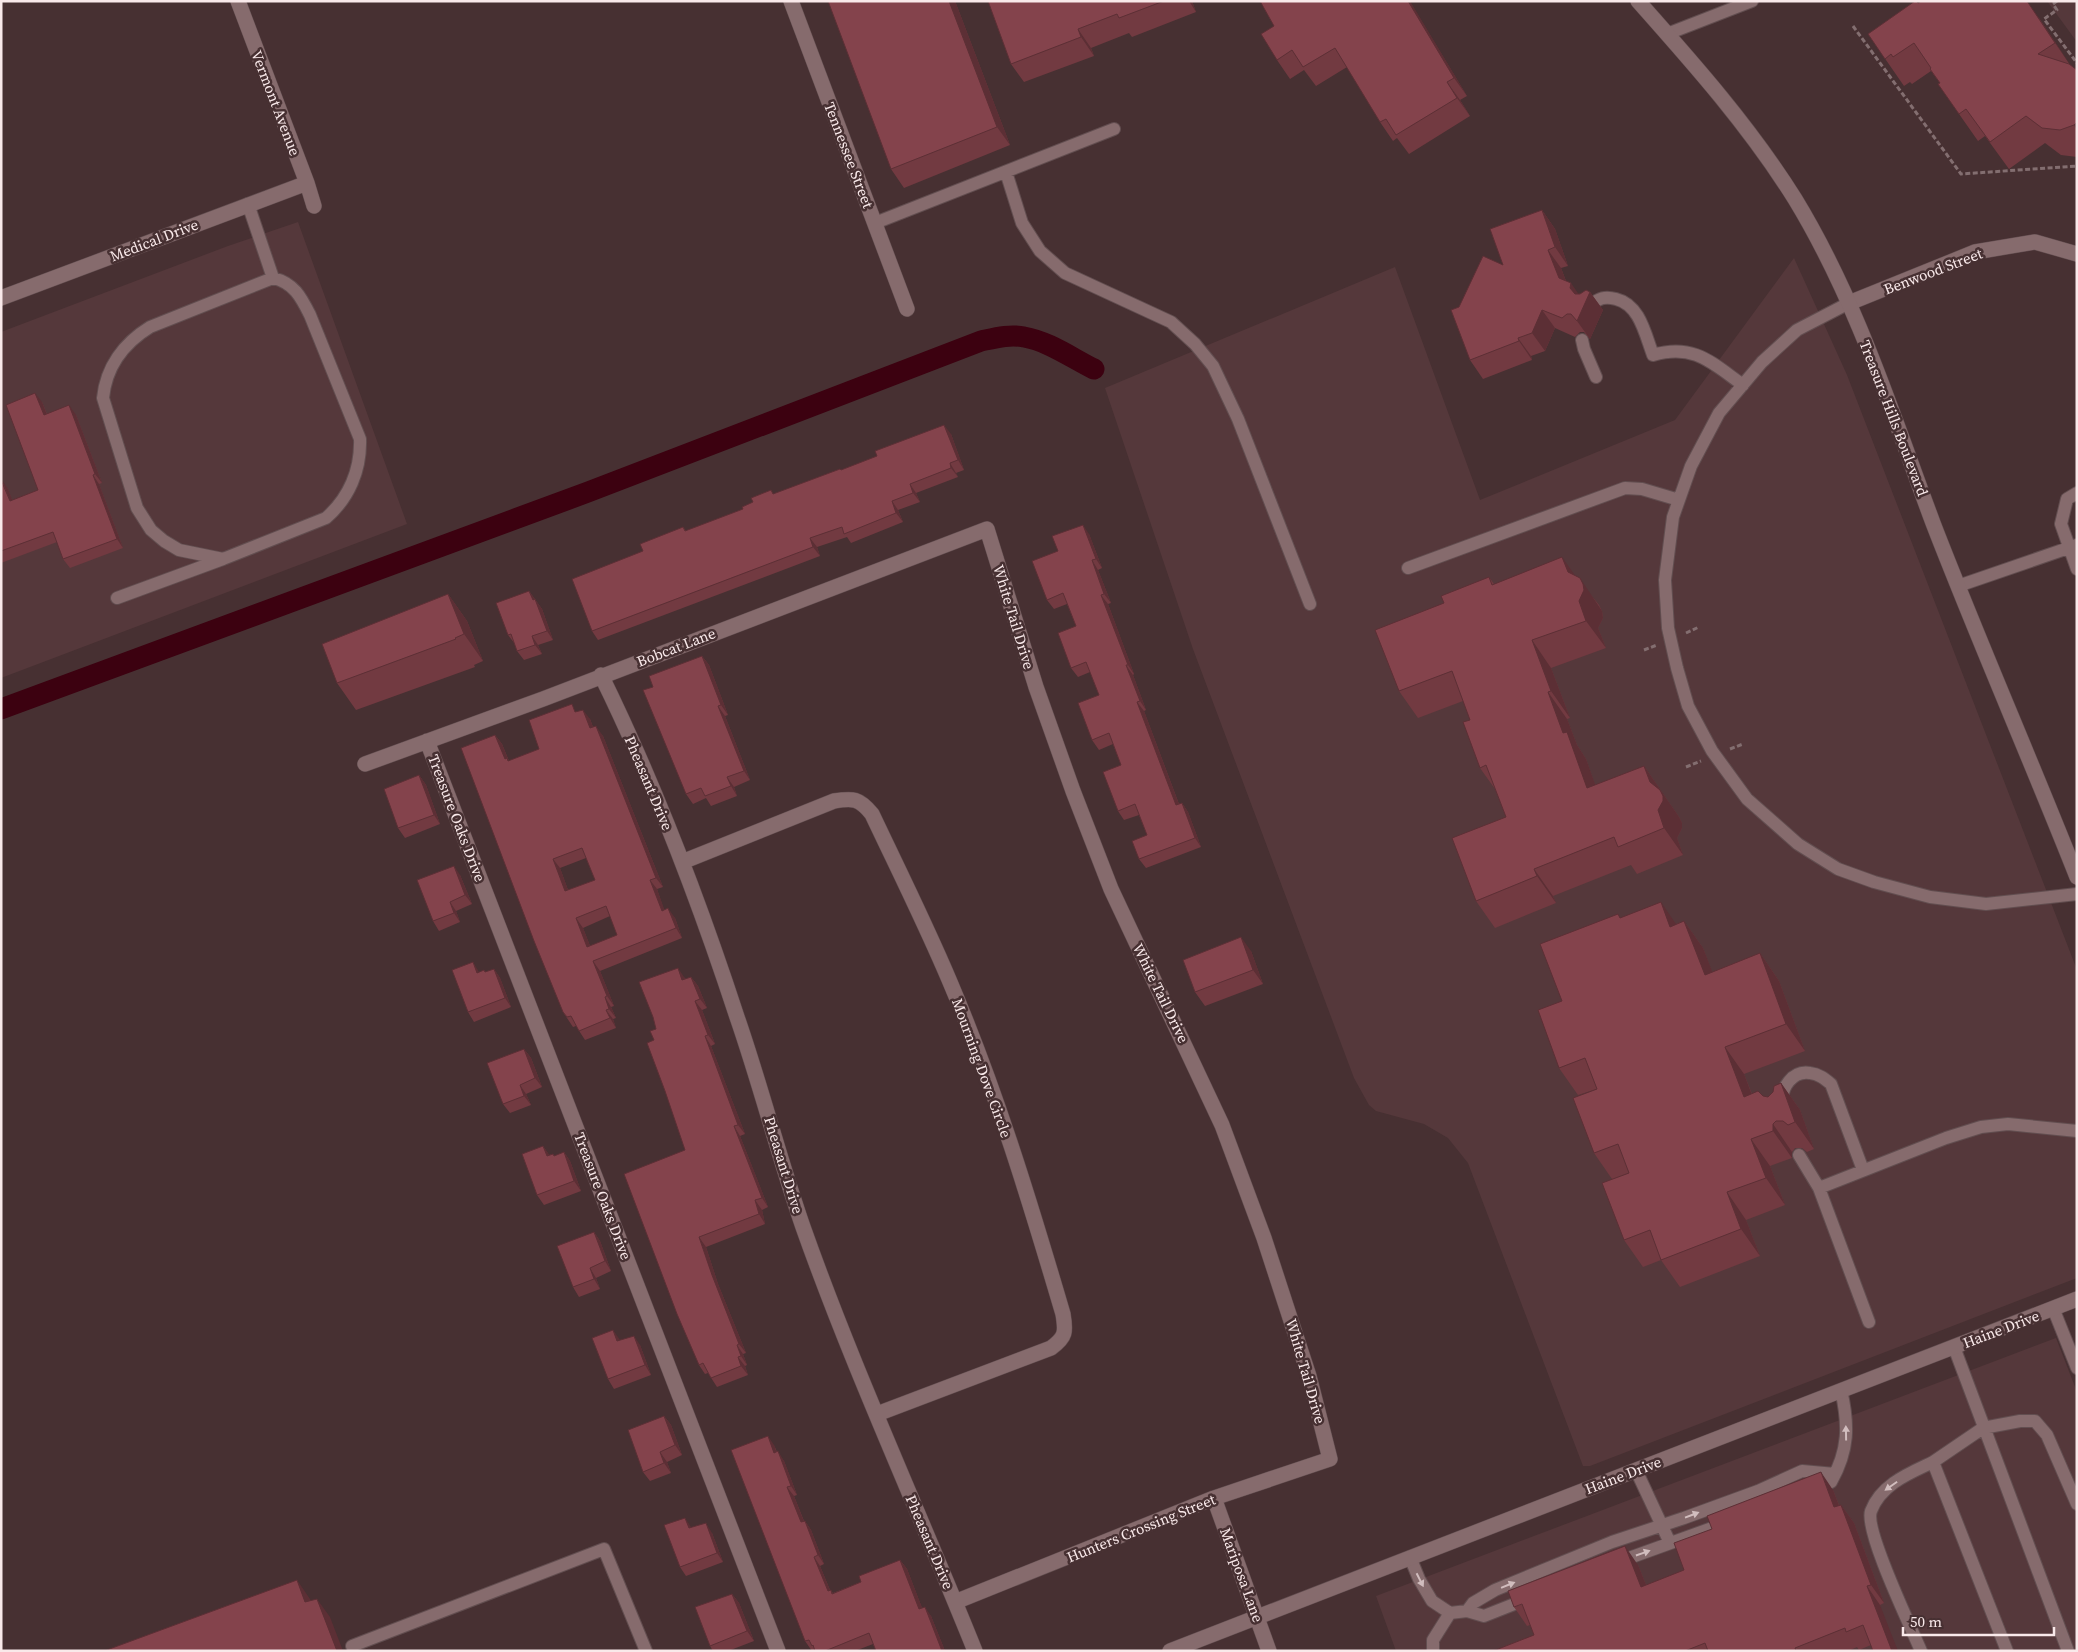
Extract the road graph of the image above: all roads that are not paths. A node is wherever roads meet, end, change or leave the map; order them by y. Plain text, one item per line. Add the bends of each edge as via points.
1 (238, 1) edge
2 (791, 1) edge
3 (1638, 1) edge
4 (1752, 1) edge
5 (1667, 34) junction
6 (1114, 129) dead end
7 (1006, 172) junction
8 (307, 183) junction
9 (248, 204) junction
10 (314, 206) dead end
11 (874, 223) junction
12 (2077, 254) edge
13 (273, 278) junction
14 (1, 298) edge
15 (1849, 303) junction
16 (1591, 305) edge
17 (907, 309) dead end
18 (1582, 340) dead end
19 (1596, 377) dead end
20 (1743, 385) junction
21 (2077, 493) edge
22 (1679, 500) junction
23 (987, 529) joint
24 (2072, 546) edge
25 (223, 559) junction
26 (1408, 568) dead end
27 (2077, 569) edge
28 (1958, 586) junction
29 (117, 598) dead end
30 (1310, 604) dead end
31 (601, 676) junction
32 (427, 741) junction
33 (365, 764) dead end
34 (2071, 845) edge
35 (682, 862) junction
36 (2077, 877) edge
37 (2077, 894) edge
38 (1785, 1116) edge
39 (2077, 1131) edge
40 (1799, 1155) dead end
41 (1863, 1170) junction
42 (1819, 1188) junction
43 (2077, 1299) edge
44 (2053, 1308) junction
45 (1869, 1322) dead end
46 (1954, 1347) junction
47 (2077, 1368) edge
48 (1841, 1390) junction
49 (877, 1414) junction
50 (1983, 1428) junction
51 (1330, 1459) joint
52 (1933, 1462) junction
53 (1636, 1470) junction
54 (1835, 1474) junction
55 (1806, 1492) edge
56 (1214, 1498) junction
57 (2077, 1504) edge
58 (1739, 1518) edge
59 (1661, 1526) junction
60 (1670, 1543) junction
61 (1410, 1558) junction
62 (1610, 1565) edge
63 (1539, 1594) edge
64 (955, 1602) junction
65 (1467, 1611) junction
66 (1450, 1613) junction
67 (1257, 1616) junction
68 (352, 1646) dead end
69 (646, 1651) edge
70 (778, 1651) edge
71 (975, 1651) edge
72 (1170, 1651) edge
73 (1269, 1651) edge
74 (1433, 1651) edge
75 (1921, 1651) edge
76 (2007, 1651) edge
77 (2068, 1651) edge

1 - 8 street, Vermont Avenue
2 - 11 street, Tennessee Street
3 - 5 street, Treasure Hills Boulevard
4 - 5 lane
5 - 15 street, Treasure Hills Boulevard via 1739,118 1768,158 1819,242
6 - 7 lane
7 - 11 lane
7 - 30 lane via 1022,223 1040,251 1064,273 1171,322 1213,366 1238,419
8 - 9 street, Medical Drive
8 - 10 street, Vermont Avenue
9 - 13 lane
9 - 14 street, Medical Drive
11 - 17 street, Tennessee Street
12 - 15 street, Benwood Street via 2036,242 1975,252
13 - 25 lane via 301,295 360,439 360,456 347,491 326,518
13 - 25 lane via 150,327 123,350 104,383 103,398 137,508 151,530 179,550
15 - 20 lane via 1797,330 1762,362
15 - 28 street, Treasure Hills Boulevard
16 - 20 lane via 1599,298 1624,301 1634,310 1654,355 1668,350 1700,356
18 - 19 lane
20 - 22 lane via 1719,413 1691,466
21 - 24 lane via 2067,499 2060,524
22 - 26 lane via 1642,489 1625,488
22 - 37 lane via 1673,516 1665,580 1668,628 1677,668 1688,706 1712,751 1747,798 1798,844 1838,869 1874,882 1930,896 1986,904
23 - 31 street, Bobcat Lane
23 - 51 street, White Tail Drive via 1036,687 1073,792 1111,888 1222,1125 1264,1238 1309,1376
24 - 27 lane
24 - 28 lane
25 - 29 lane
28 - 34 street, Treasure Hills Boulevard
31 - 32 street, Bobcat Lane
31 - 35 street, Pheasant Drive
32 - 33 street, Bobcat Lane
32 - 70 street, Treasure Oaks Drive
34 - 36 street, Treasure Hills Boulevard
35 - 49 street, Pheasant Drive via 738,1018 803,1226
35 - 49 street, Mourning Dove Circle via 834,801 862,802 872,814 947,974 1008,1136 1063,1314 1065,1328 1062,1340 1051,1348
38 - 41 lane via 1781,1094 1786,1084 1795,1076 1808,1072 1820,1076 1831,1084
39 - 41 lane via 2008,1124 1981,1127
40 - 42 lane
41 - 42 lane
42 - 45 lane
43 - 44 street, Haine Drive
44 - 46 street, Haine Drive
44 - 47 lane
46 - 48 street, Haine Drive
46 - 50 lane
48 - 53 street, Haine Drive
54 -> 48 lane via 1846,1447
49 - 64 street, Pheasant Drive
50 - 52 lane
50 - 57 lane via 2020,1420 2035,1421 2047,1435
50 - 77 lane
51 - 56 street, Hunters Crossing Street
52 -> 75 lane via 1905,1475 1883,1491 1871,1512 1874,1539
52 - 76 lane
53 - 59 lane
53 - 61 street, Haine Drive
54 - 55 lane via 1831,1482
59 -> 54 lane via 1802,1471
56 - 64 street, Hunters Crossing Street
56 - 67 street, Mariposa Lane
58 - 60 lane
59 - 60 lane
65 -> 59 lane via 1473,1603 1495,1590 1612,1542
62 -> 60 lane
61 -> 66 lane via 1432,1601
61 - 67 street, Haine Drive
63 - 65 lane via 1484,1616
64 - 71 street, Pheasant Drive
65 - 66 lane
66 - 74 lane via 1433,1640
67 - 72 street, Haine Drive
67 - 73 street, Mariposa Lane
68 - 69 lane via 604,1548

